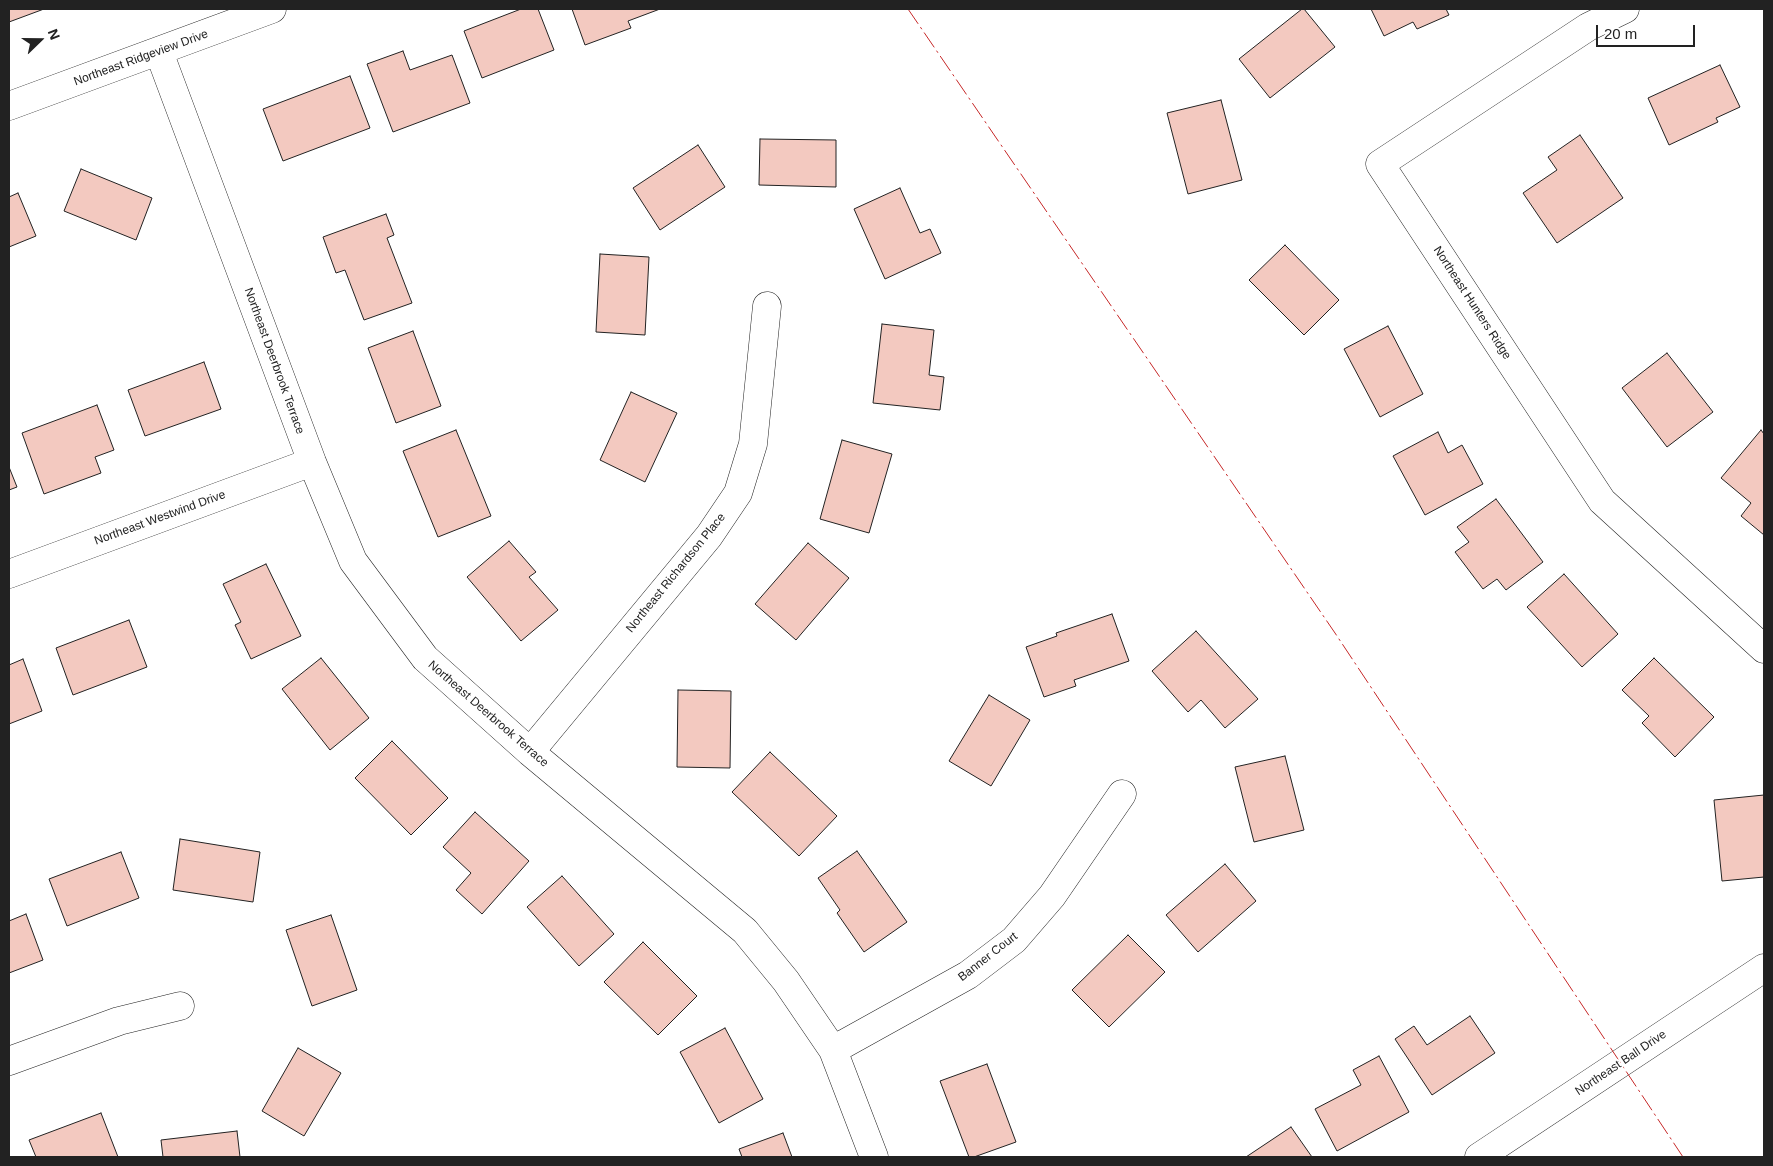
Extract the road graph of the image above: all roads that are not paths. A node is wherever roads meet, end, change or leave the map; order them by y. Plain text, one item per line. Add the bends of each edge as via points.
1 (272, 9) edge
2 (1625, 9) edge
3 (158, 52) junction
4 (9, 106) edge
5 (767, 306) dead end
6 (312, 462) junction
7 (9, 574) edge
8 (1764, 650) edge
9 (530, 752) junction
10 (1122, 794) dead end
11 (1764, 968) edge
12 (180, 1006) dead end
13 (833, 1050) junction
14 (9, 1061) edge
15 (874, 1157) edge
16 (1479, 1157) edge

1 - 3 street, Northeast Ridgeview Drive
2 - 8 street, Northeast Hunters Ridge via 1588,27 1380,164 1602,502
3 - 4 street, Northeast Ridgeview Drive
3 - 6 street, Northeast Deerbrook Terrace
5 - 9 street, Northeast Richardson Place via 753,444 738,493 709,536
6 - 7 street, Northeast Westwind Drive
6 - 9 street, Northeast Deerbrook Terrace via 353,561 425,658
9 - 13 street, Northeast Deerbrook Terrace via 746,931 786,980
10 - 13 street, Banner Court via 1052,896 1014,940 968,975
11 - 16 street, Northeast Ball Drive
12 - 14 street via 119,1021
13 - 15 street, Northeast Deerbrook Terrace

